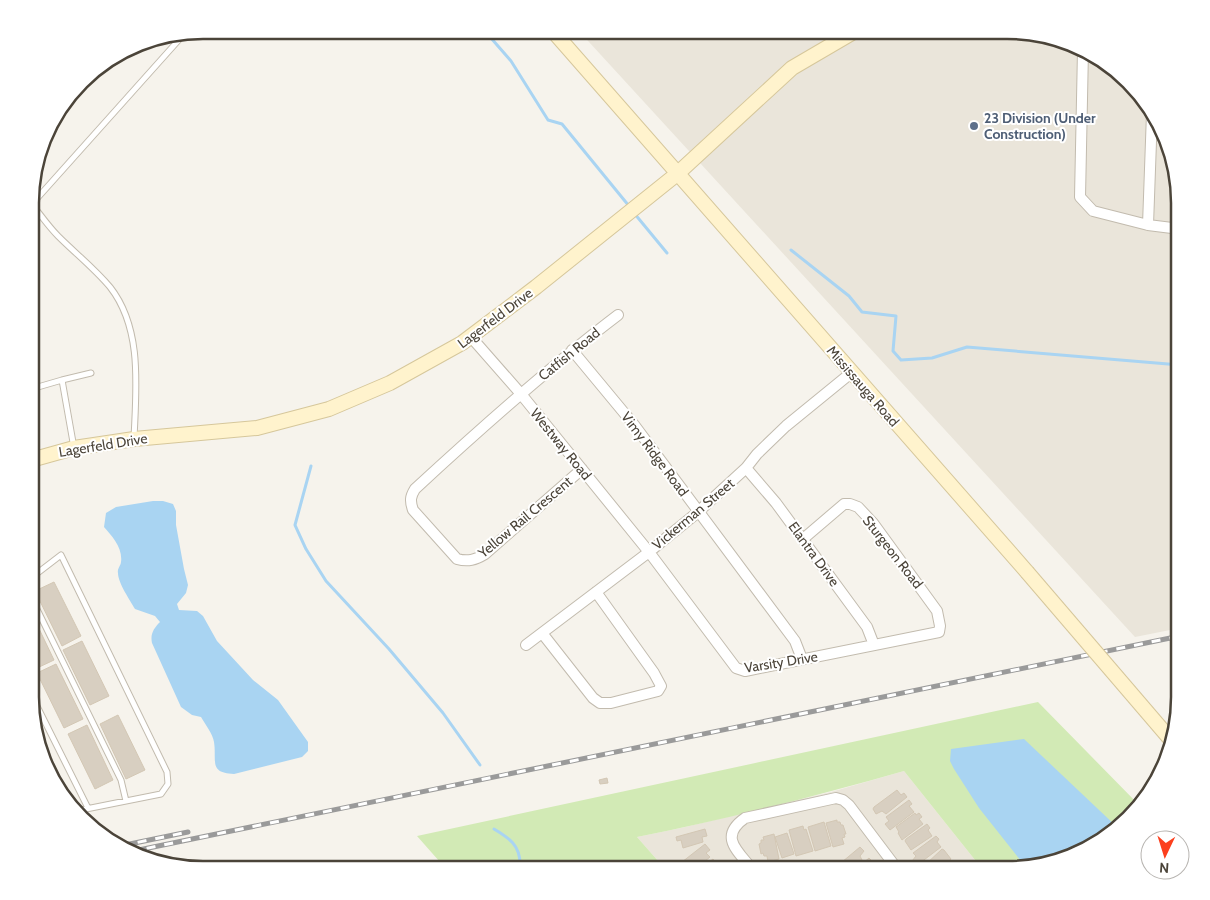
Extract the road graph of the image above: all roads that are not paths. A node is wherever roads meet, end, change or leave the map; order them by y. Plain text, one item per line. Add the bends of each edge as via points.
1 (560, 39) edge
2 (841, 39) edge
3 (178, 41) edge
4 (1084, 58) edge
5 (1152, 126) edge
6 (677, 174) junction
7 (39, 195) edge
8 (39, 212) edge
9 (1148, 225) junction
10 (1171, 228) edge
11 (618, 315) dead end
12 (471, 337) junction
13 (572, 350) junction
14 (91, 373) dead end
15 (851, 373) junction
16 (62, 380) junction
17 (39, 387) edge
18 (521, 394) junction
19 (134, 439) junction
20 (74, 448) junction
21 (39, 458) edge
22 (746, 468) junction
23 (582, 469) junction
24 (698, 512) junction
25 (803, 539) junction
26 (649, 552) junction
27 (39, 572) edge
28 (596, 592) junction
29 (39, 613) edge
30 (938, 632) joint
31 (542, 633) junction
32 (526, 646) dead end
33 (874, 646) junction
34 (802, 659) junction
35 (39, 711) edge
36 (1166, 736) edge
37 (126, 801) junction
38 (88, 808) junction
39 (83, 809) edge
40 (747, 861) edge
41 (891, 861) edge

1 - 6 street, Mississauga Road
2 - 6 street, Lagerfeld Drive via 792,68
3 - 7 lane
4 - 9 street via 1080,197 1093,211
5 - 9 street
6 - 12 street, Lagerfeld Drive
6 - 15 street, Mississauga Road
8 - 19 lane via 57,235 111,288 125,312 136,368
9 - 10 street
11 - 13 street, Catfish Road
12 - 18 street, Westway Road
12 - 19 street, Lagerfeld Drive via 390,383 329,409 257,428
13 - 18 street, Catfish Road
13 - 24 street, Vimy Ridge Road via 635,426
14 - 16 lane
15 - 22 street, Vickerman Street via 786,426
15 - 36 street, Mississauga Road, bridge
16 - 17 lane
16 - 20 lane
18 - 23 street, Westway Road
18 - 23 street, Yellow Rail Crescent via 415,489 410,502 412,510 457,559 470,561 485,554
19 - 20 street, Lagerfeld Drive
20 - 21 street, Lagerfeld Drive
22 - 24 street, Vickerman Street
22 - 25 street, Elantra Drive
23 - 26 street, Westway Road
24 - 26 street, Vickerman Street
24 - 34 street, Vimy Ridge Road via 796,641
25 - 30 street, Sturgeon Road via 844,504 858,507 937,611
25 - 33 street, Elantra Drive via 866,627
26 - 28 street, Vickerman Street
26 - 34 street, Varsity Drive via 736,668 745,671
27 - 37 lane via 61,555 167,772 168,784 160,794
28 - 31 street, Vickerman Street
28 - 31 street via 654,673 662,686 658,691 611,703 596,700
29 - 37 lane via 121,780
30 - 33 street, Varsity Drive
31 - 32 street, Vickerman Street
33 - 34 street, Varsity Drive
35 - 38 lane
37 - 38 lane
38 - 39 lane
40 - 41 street via 732,843 732,830 745,818 836,798 849,805

